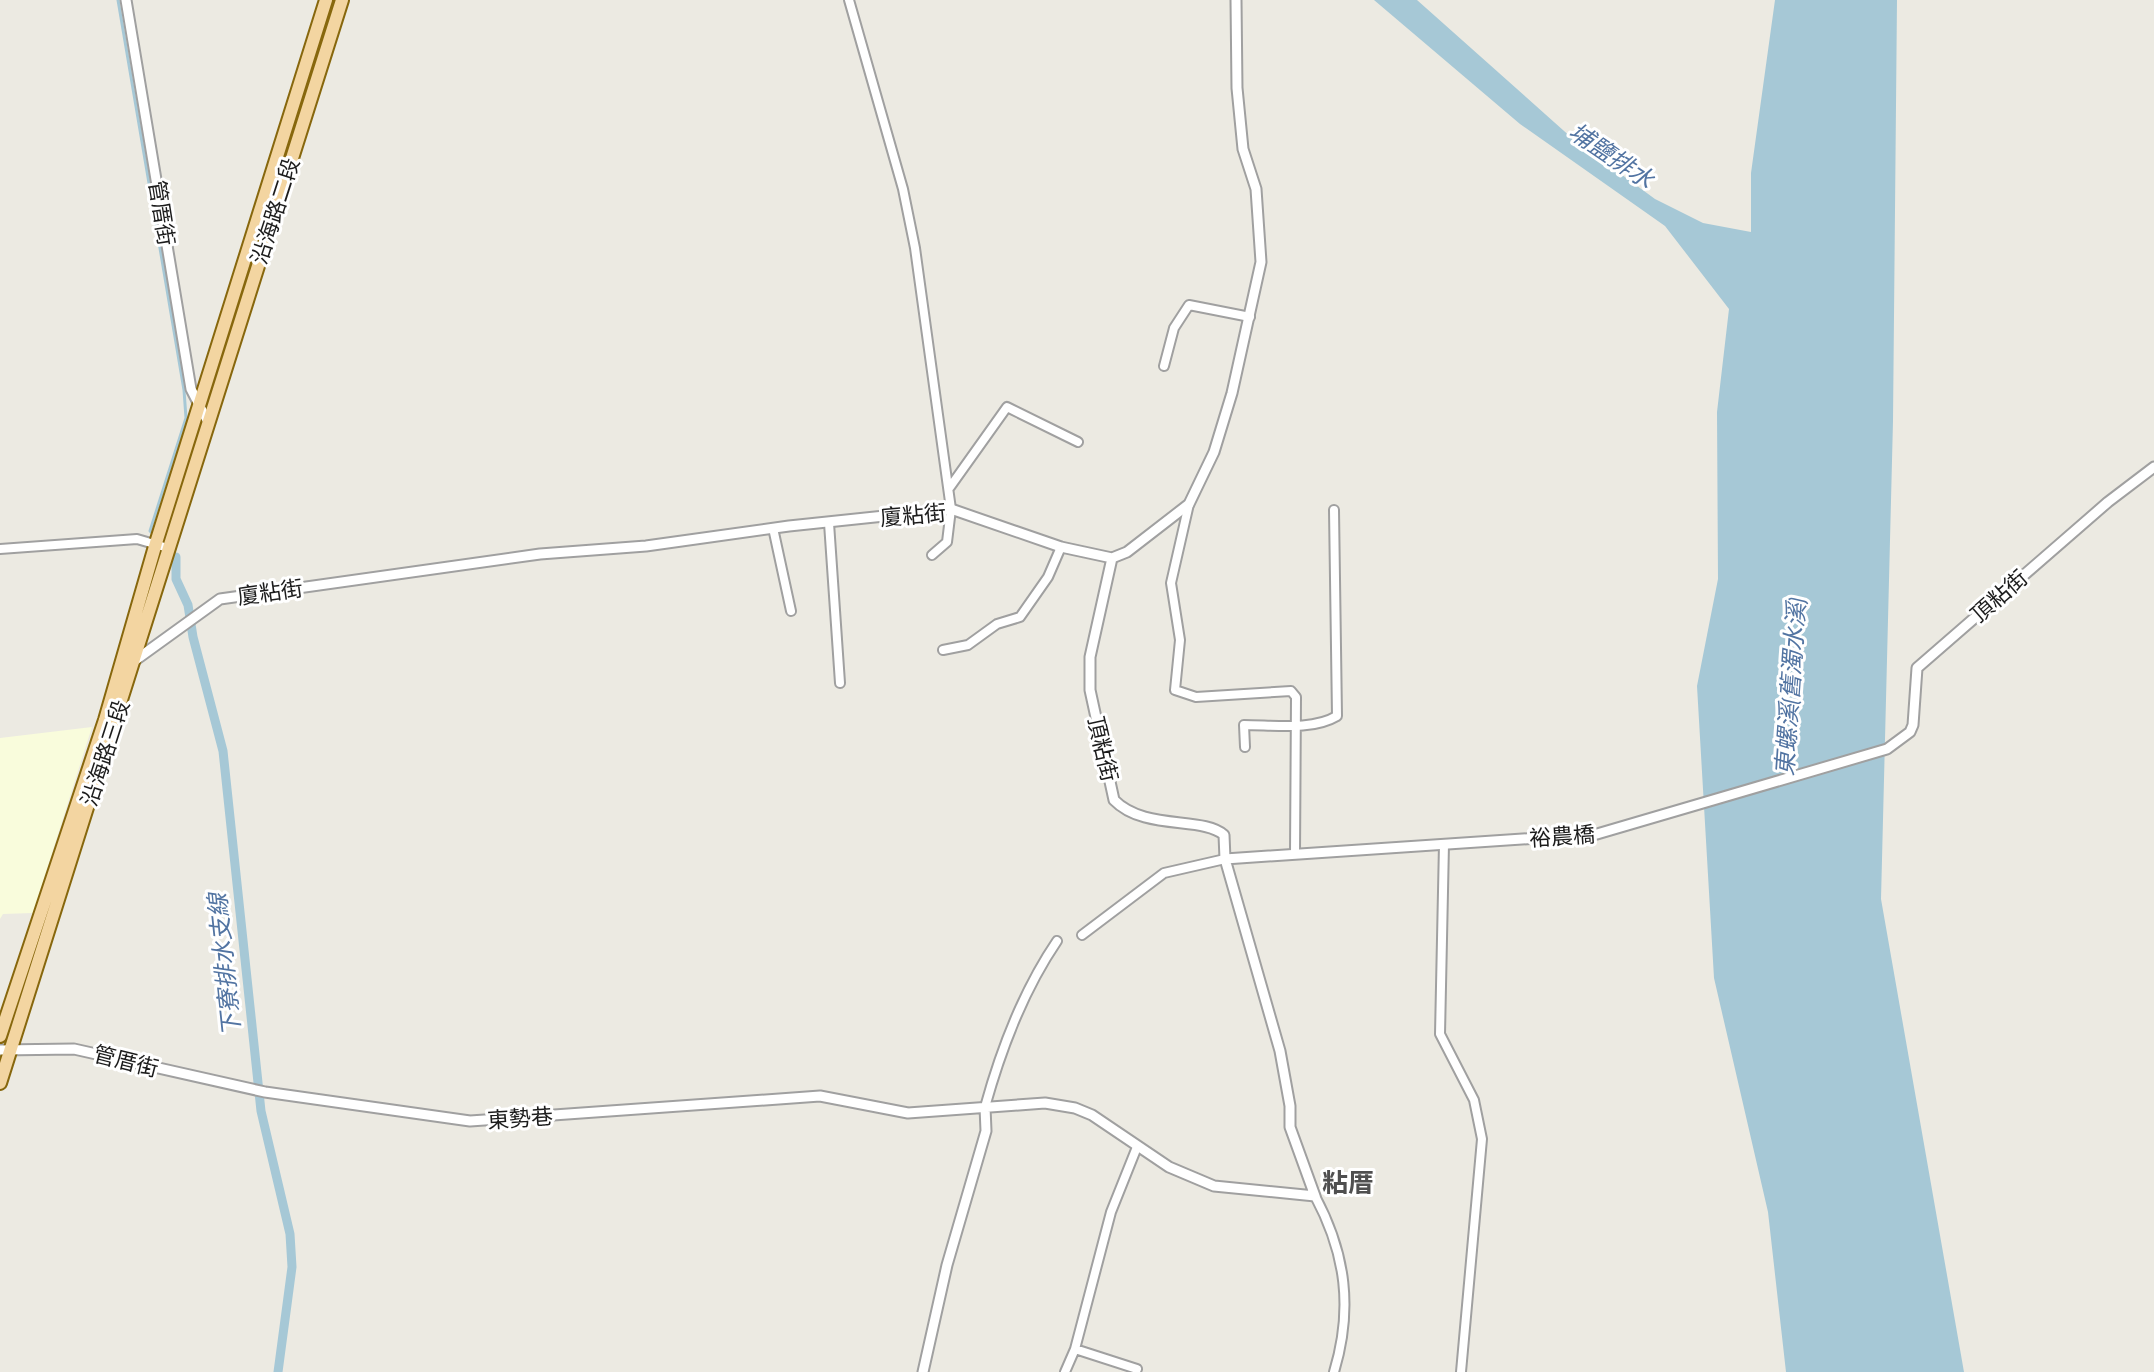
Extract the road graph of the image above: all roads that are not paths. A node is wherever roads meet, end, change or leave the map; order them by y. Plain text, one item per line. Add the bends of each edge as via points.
1 (126, 0) edge
2 (326, 0) edge
3 (342, 0) edge
4 (849, 0) edge
5 (1236, 0) edge
6 (1250, 317) junction
7 (1164, 366) dead end
8 (200, 408) junction
9 (208, 422) junction
10 (1078, 442) dead end
11 (2154, 467) edge
12 (950, 487) junction
13 (1189, 504) junction
14 (951, 509) junction
15 (1334, 510) dead end
16 (829, 523) junction
17 (773, 528) junction
18 (162, 546) junction
19 (1061, 547) junction
20 (0, 549) edge
21 (932, 555) dead end
22 (1112, 558) junction
23 (791, 611) dead end
24 (943, 650) dead end
25 (135, 662) junction
26 (121, 668) junction
27 (840, 683) dead end
28 (1296, 725) junction
29 (1245, 747) dead end
30 (1887, 749) joint
31 (77, 822) junction
32 (1444, 844) junction
33 (1295, 854) junction
34 (1225, 859) junction
35 (1082, 935) dead end
36 (1057, 941) dead end
37 (0, 1036) edge
38 (5, 1049) edge
39 (0, 1083) edge
40 (265, 1092) joint
41 (985, 1107) junction
42 (1137, 1147) junction
43 (1315, 1196) junction
44 (1075, 1349) junction
45 (1137, 1369) dead end
46 (923, 1372) edge
47 (1065, 1372) edge
48 (1334, 1372) edge
49 (1461, 1372) edge

1 - 8 street, 管厝街 via 191,389
2 - 8 main road, 沿海路二段
3 - 9 main road, 沿海路二段
4 - 12 street via 903,189
5 - 6 street via 1238,103 1243,149 1256,189 1261,262
6 - 7 street via 1189,305 1174,328
6 - 13 street via 1214,452
8 - 9 street, 管厝街
8 - 18 main road, 沿海路三段
9 - 18 main road, 沿海路三段
10 - 12 street via 1007,407
11 - 30 street, 頂粘街 via 1917,668 1913,725
12 - 14 street
13 - 22 street
13 - 28 street via 1171,583 1180,640 1175,690 1196,697 1291,691 1296,697
14 - 16 street, 廈粘街
14 - 19 street, 廈粘街
14 - 21 street via 947,542
15 - 28 street via 1338,711 1328,721
16 - 17 street, 廈粘街
16 - 27 street
17 - 23 street
17 - 25 street, 廈粘街 via 220,599
18 - 20 street via 137,539
18 - 25 main road, 沿海路三段
18 - 26 main road, 沿海路三段
19 - 22 street, 廈粘街
19 - 24 street via 1020,617 997,624 968,645
22 - 34 street, 頂粘街 via 1090,657 1090,683 1114,800 1160,822 1214,826 1224,835
25 - 26 street, 廈粘街
25 - 31 main road, 沿海路三段
26 - 31 main road, 沿海路三段
28 - 29 street via 1244,725
28 - 33 street
30 - 32 street, 裕農橋 via 1597,834
31 - 37 main road, 沿海路三段
31 - 38 main road, 沿海路三段
32 - 33 street, 裕農橋
32 - 49 street via 1440,1034 1474,1100 1482,1139
33 - 34 street, 裕農橋
34 - 35 street via 1164,873
34 - 43 street, 頂粘街 via 1280,1051 1290,1127
36 - 41 street via 1011,1028
38 - 39 main road, 沿海路三段
38 - 40 street, 管厝街 via 74,1049
40 - 41 street, 東勢巷 via 470,1121 820,1096 908,1113
41 - 42 street via 1045,1103 1075,1108
41 - 46 street via 986,1131
42 - 43 street via 1187,1177 1214,1186
42 - 44 street via 1111,1212
43 - 48 street, 頂粘街 via 1329,1223 1345,1282 1346,1322
44 - 45 street
44 - 47 street

